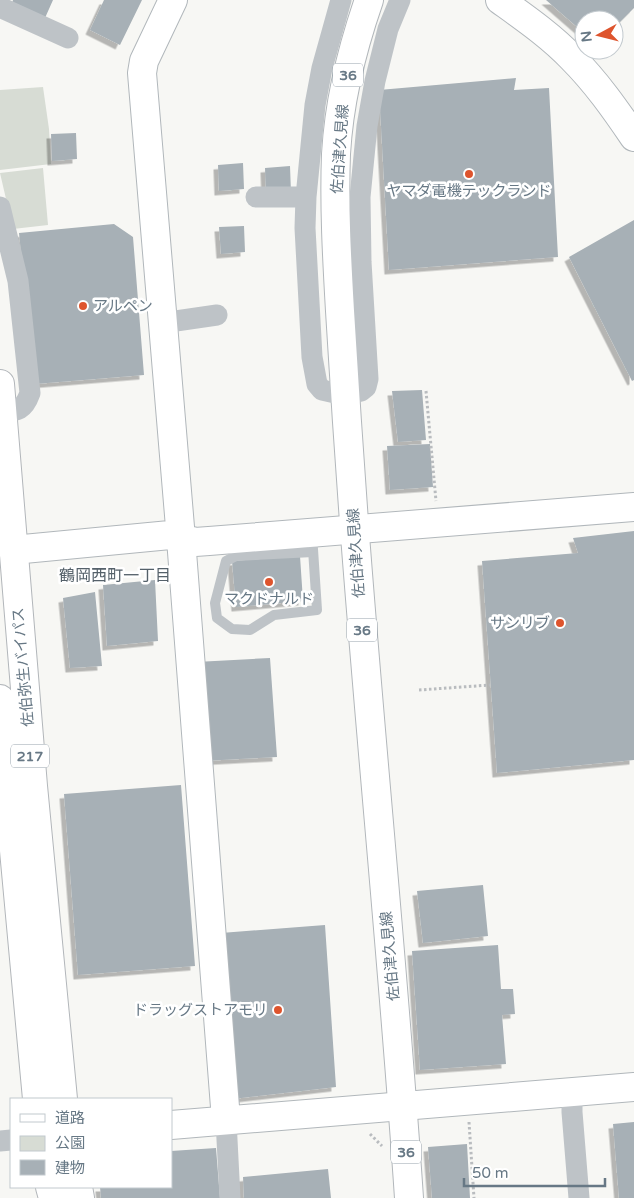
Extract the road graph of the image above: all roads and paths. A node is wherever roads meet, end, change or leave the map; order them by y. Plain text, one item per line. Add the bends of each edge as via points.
1 (173, 0) edge
2 (341, 0) edge
3 (369, 0) edge
4 (400, 0) edge
5 (500, 0) edge
6 (4, 6) edge
7 (68, 38) dead end
8 (634, 137) edge
9 (256, 197) dead end
10 (306, 197) junction
11 (0, 207) edge
12 (217, 315) dead end
13 (162, 322) junction
14 (0, 384) edge
15 (426, 391) dead end
16 (344, 395) junction
17 (2, 413) edge
18 (436, 507) dead end
19 (634, 507) edge
20 (355, 528) junction
21 (181, 539) junction
22 (313, 543) junction
23 (7, 551) edge
24 (490, 685) dead end
25 (419, 690) dead end
26 (0, 699) edge
27 (634, 1087) edge
28 (572, 1093) junction
29 (37, 1098) edge
30 (62, 1098) edge
31 (403, 1106) junction
32 (226, 1120) junction
33 (469, 1122) dead end
34 (172, 1125) edge
35 (370, 1134) dead end
36 (383, 1149) dead end
37 (230, 1198) edge
38 (409, 1198) edge
39 (474, 1198) edge
40 (579, 1198) edge

1 - 13 main road via 144,61 142,73
2 - 10 street via 320,78
3 - 16 main road, 佐伯津久見線 / 36 via 345,88 336,153 336,248
4 - 16 street via 388,29 375,81 360,197 368,380 361,391
5 - 8 main road via 571,57 603,93
6 - 7 street
9 - 10 street
10 - 16 street via 312,357 317,384 322,390
11 - 17 street via 18,281 30,393 26,405
12 - 13 street
13 - 21 main road
14 - 17 main road, 佐伯弥生バイパス / 217
15 - 18 path
16 - 20 main road, 佐伯津久見線 / 36
17 - 23 main road, 佐伯弥生バイパス / 217
19 - 20 main road
20 - 22 main road
20 - 31 main road, 佐伯津久見線 / 36
21 - 22 main road via 195,542
21 - 23 main road via 170,535
21 - 32 main road
22 - 22 lane via 317,610 274,614 250,630 232,629 217,618 215,603 226,561 236,556
23 - 30 main road, 佐伯弥生バイパス / 217
24 - 25 path
26 - 29 main road, 佐伯弥生バイパス / 217
27 - 28 main road
28 - 31 main road
28 - 40 street
31 - 32 main road
31 - 38 main road, 佐伯津久見線 / 36
32 - 34 main road
32 - 37 street
33 - 39 path
35 - 36 path

